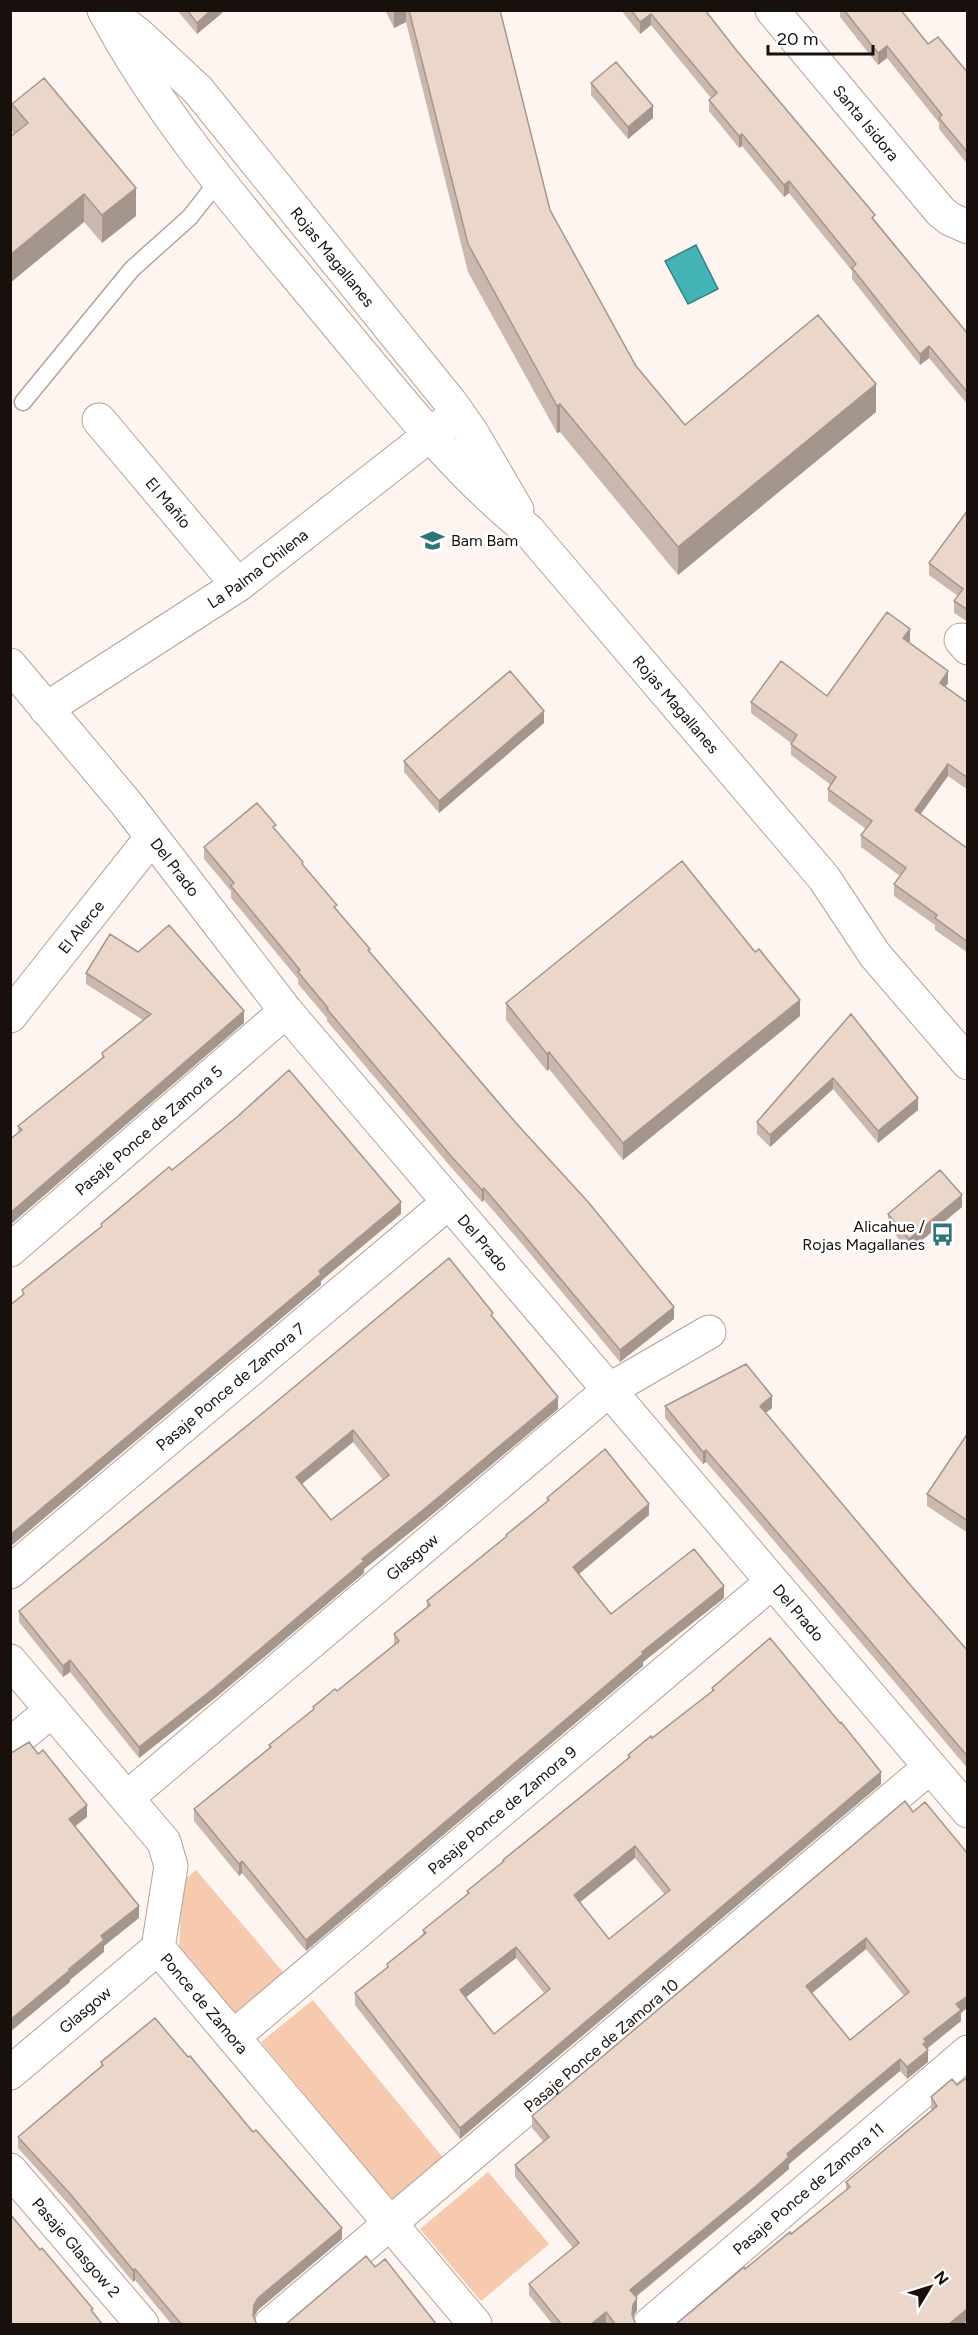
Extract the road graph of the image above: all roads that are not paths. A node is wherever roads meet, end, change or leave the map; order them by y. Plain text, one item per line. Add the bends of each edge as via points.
1 (105, 10) edge
2 (772, 10) edge
3 (219, 180) junction
4 (968, 227) edge
5 (23, 402) dead end
6 (458, 413) junction
7 (99, 420) dead end
8 (430, 435) junction
9 (528, 530) junction
10 (238, 585) junction
11 (10, 665) edge
12 (46, 709) junction
13 (152, 837) junction
14 (824, 878) junction
15 (286, 1011) junction
16 (10, 1016) edge
17 (968, 1031) edge
18 (968, 1064) edge
19 (449, 1202) junction
20 (10, 1250) edge
21 (709, 1332) dead end
22 (609, 1390) junction
23 (10, 1572) edge
24 (772, 1582) junction
25 (10, 1661) edge
26 (52, 1710) junction
27 (10, 1745) edge
28 (930, 1767) junction
29 (128, 1797) junction
30 (968, 1811) edge
31 (158, 1948) junction
32 (233, 2037) junction
33 (968, 2052) edge
34 (10, 2073) edge
35 (10, 2170) edge
36 (390, 2224) junction
37 (142, 2325) edge
38 (271, 2325) edge
39 (475, 2325) edge
40 (650, 2325) edge

1 - 3 street, Rojas Magallanes via 125,51 152,92
1 - 6 street, Rojas Magallanes via 138,34 198,90
2 - 4 street, Santa Isidora via 941,212
3 - 5 lane via 190,217 132,269
3 - 8 street, Rojas Magallanes
6 - 8 street, La Palma Chilena
6 - 9 street, Rojas Magallanes
7 - 10 street, El Mañío
8 - 9 street, Rojas Magallanes via 477,486
8 - 10 street, La Palma Chilena
9 - 14 street, Rojas Magallanes
10 - 12 street, La Palma Chilena
11 - 12 street, Del Prado
12 - 13 street, Del Prado
13 - 15 street, Del Prado
13 - 16 street, El Alerce
14 - 17 street, Rojas Magallanes via 865,911
14 - 18 street, Rojas Magallanes via 875,955
15 - 19 street, Del Prado
15 - 20 street, Pasaje Ponce de Zamora 5
19 - 22 street, Del Prado
19 - 23 street, Pasaje Ponce de Zamora 7
21 - 22 street, Glasgow
22 - 24 street, Del Prado
22 - 29 street, Glasgow
24 - 28 street, Del Prado
24 - 32 street, Pasaje Ponce de Zamora 9
25 - 26 street, Ponce de Zamora
26 - 27 street
26 - 29 street, Ponce de Zamora
28 - 30 street, Del Prado
28 - 36 street, Pasaje Ponce de Zamora 10
29 - 31 street, Ponce de Zamora via 169,1852 170,1880
31 - 32 street, Ponce de Zamora
31 - 34 street, Glasgow
32 - 36 street, Ponce de Zamora
33 - 40 street, Pasaje Ponce de Zamora 11
35 - 37 street, Pasaje Glasgow 2
36 - 38 street, Pasaje Ponce de Zamora 10
36 - 39 street, Ponce de Zamora

